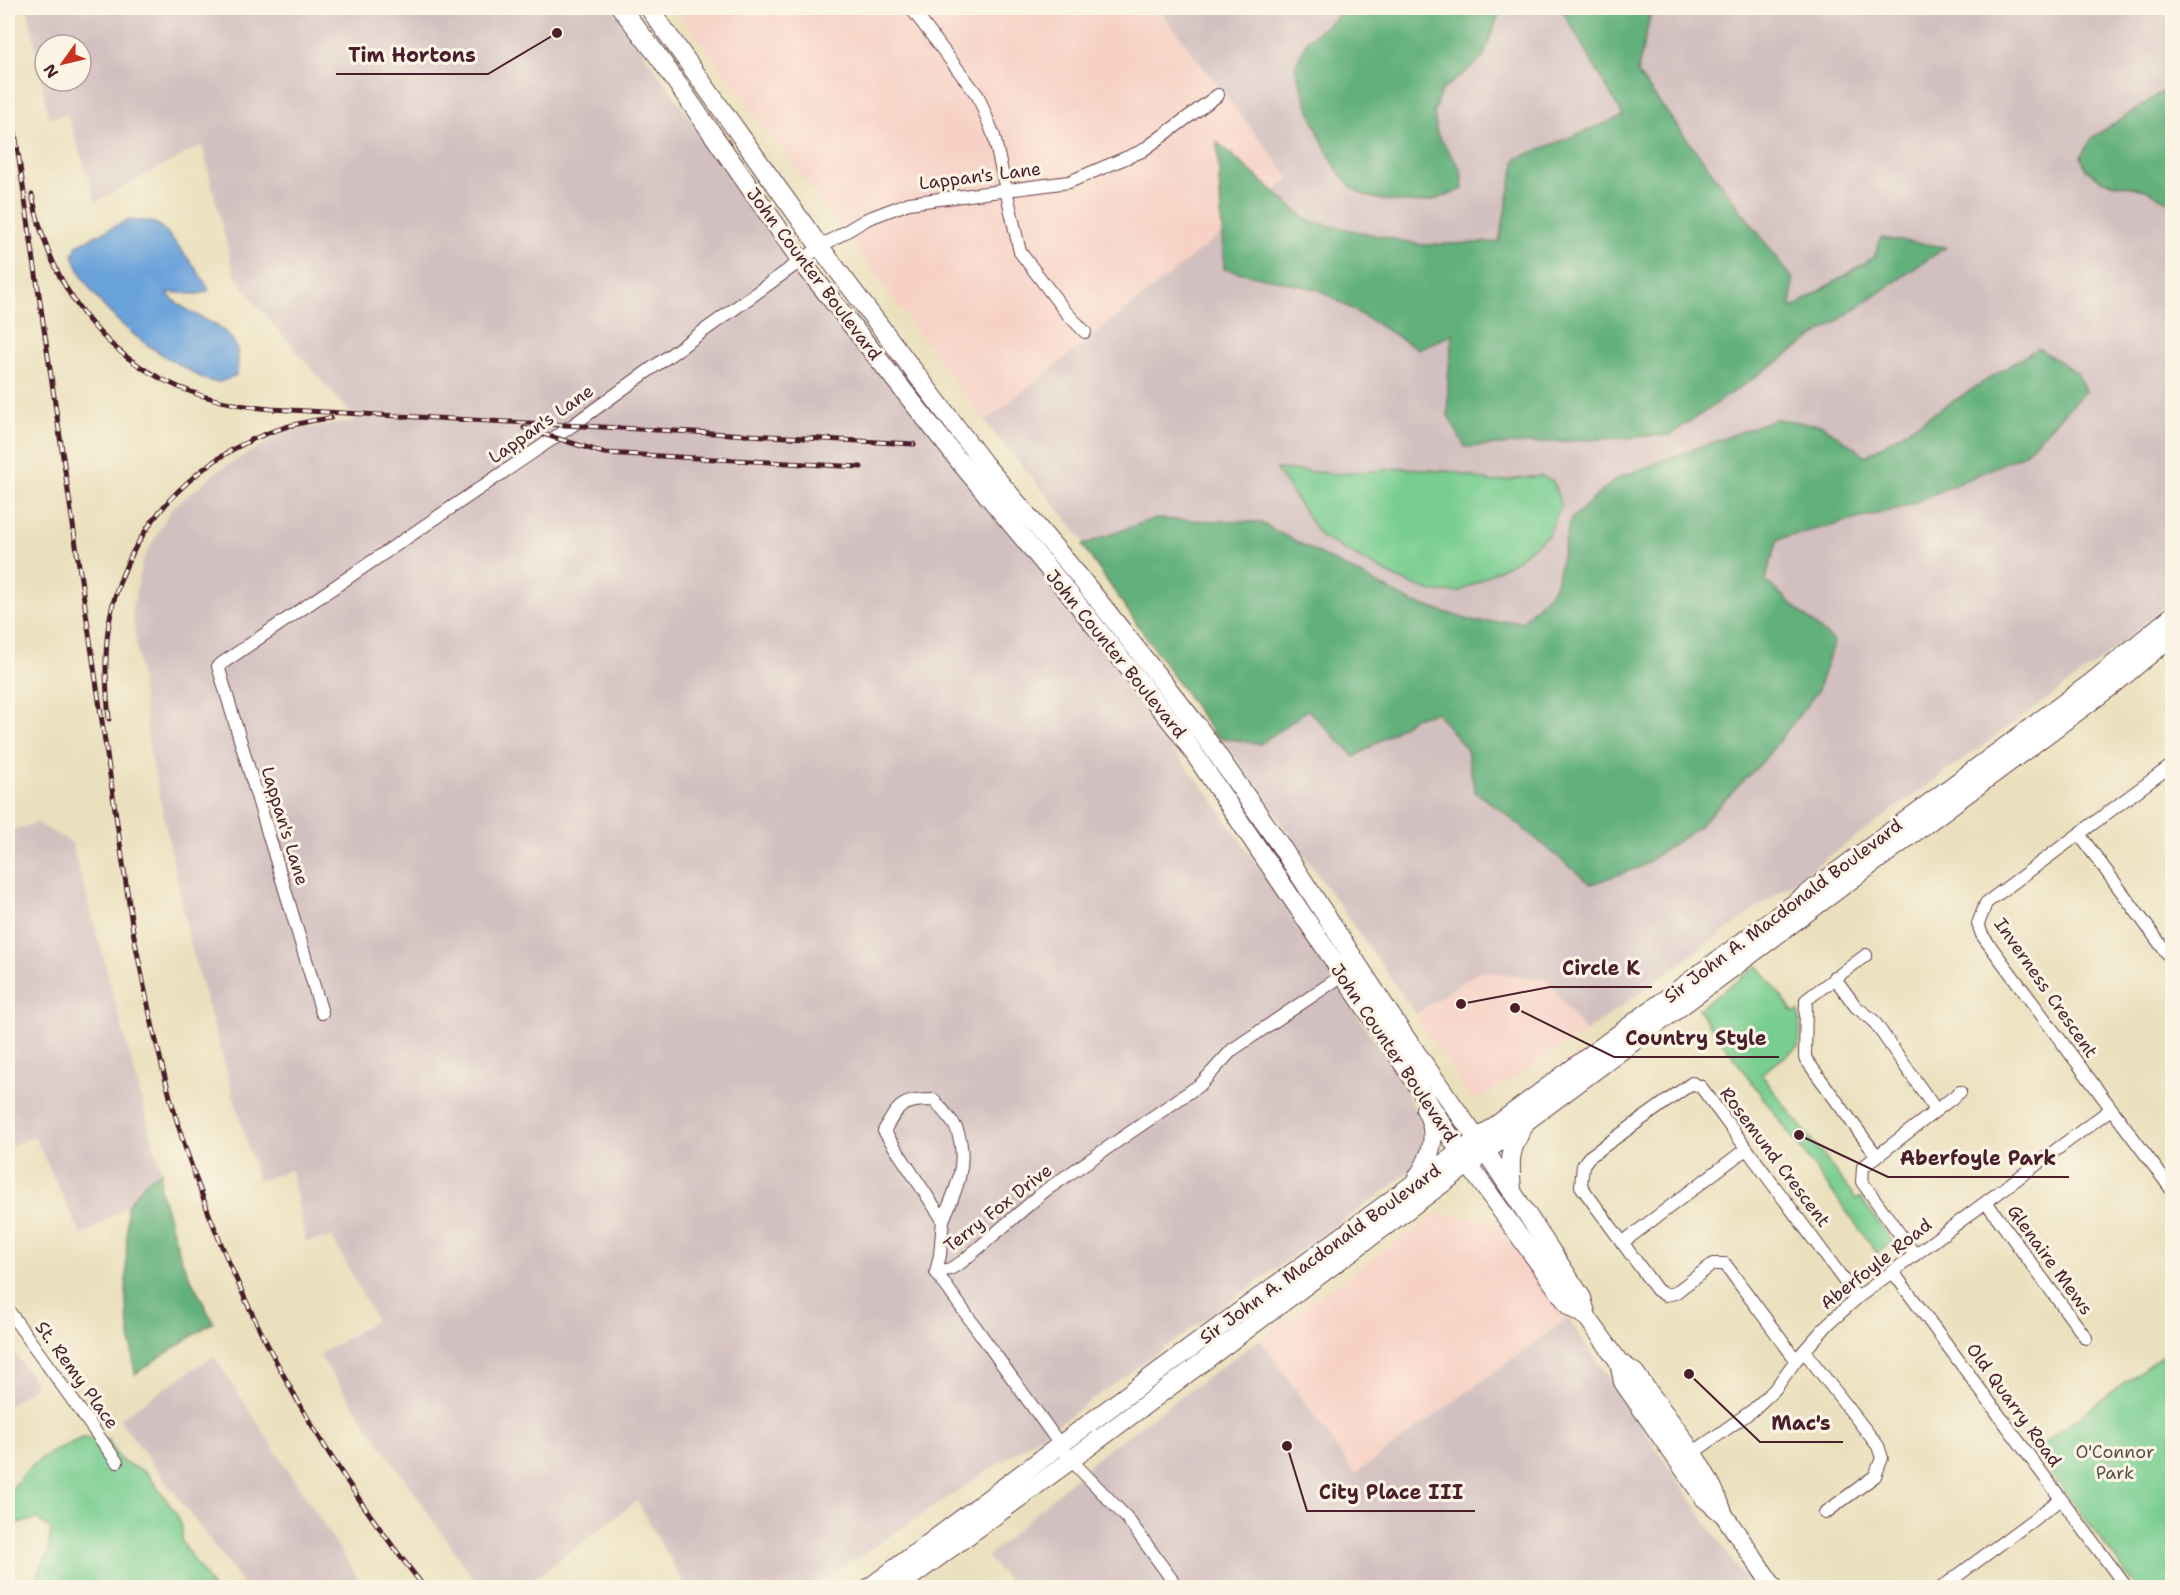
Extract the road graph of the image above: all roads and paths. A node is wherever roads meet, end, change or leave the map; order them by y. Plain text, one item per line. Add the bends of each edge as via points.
1 (621, 8) edge
2 (649, 8) edge
3 (911, 8) edge
4 (1218, 95) dead end
5 (1006, 190) junction
6 (820, 247) junction
7 (801, 261) junction
8 (1084, 332) dead end
9 (2172, 616) edge
10 (2172, 636) edge
11 (2172, 765) edge
12 (2079, 834) junction
13 (1866, 955) dead end
14 (2172, 960) edge
15 (1343, 975) junction
16 (1834, 977) junction
17 (322, 1013) dead end
18 (1408, 1071) junction
19 (1960, 1092) dead end
20 (2111, 1109) junction
21 (1936, 1110) junction
22 (1526, 1122) junction
23 (1482, 1145) junction
24 (1746, 1149) junction
25 (1876, 1155) junction
26 (1464, 1158) junction
27 (1413, 1184) junction
28 (2172, 1190) edge
29 (1512, 1194) junction
30 (1986, 1202) junction
31 (943, 1220) junction
32 (1622, 1243) junction
33 (1915, 1255) junction
34 (936, 1272) junction
35 (1893, 1272) junction
36 (1857, 1298) junction
37 (8, 1310) edge
38 (1587, 1317) junction
39 (2086, 1338) dead end
40 (1800, 1356) junction
41 (1060, 1444) junction
42 (1686, 1459) junction
43 (1071, 1460) junction
44 (117, 1462) dead end
45 (2061, 1498) junction
46 (1825, 1513) dead end
47 (869, 1587) edge
48 (896, 1587) edge
49 (1178, 1587) edge
50 (1774, 1587) edge
51 (1941, 1587) edge
52 (2127, 1587) edge

1 - 7 main road, John Counter Boulevard
2 - 6 main road, John Counter Boulevard
3 - 5 street via 978,96 994,136
4 - 5 street, Lappan's Lane via 1142,152 1069,182
5 - 6 street, Lappan's Lane via 909,203 867,219
5 - 8 street via 1020,252
6 - 7 street, Lappan's Lane
6 - 23 main road, John Counter Boulevard via 985,465 1196,724
7 - 15 main road, John Counter Boulevard via 1181,734
7 - 17 street, Lappan's Lane via 573,425 218,666
9 - 23 main road, Sir John A. Macdonald Boulevard via 2092,682
10 - 22 main road, Sir John A. Macdonald Boulevard via 2113,685
11 - 12 street, Inverness Crescent
12 - 14 street
12 - 20 street, Inverness Crescent via 1986,903 1978,924 1982,935
13 - 16 street
15 - 18 main road, John Counter Boulevard
15 - 34 street, Terry Fox Drive via 1232,1050 1201,1084 1046,1190 962,1262
16 - 21 street via 1856,1007 1873,1020
16 - 25 street via 1806,1000 1805,1058
18 - 26 main road, John Counter Boulevard
18 - 27 main road via 1431,1118 1434,1143 1428,1162
19 - 21 street
20 - 28 street, Inverness Crescent
20 - 30 street, Aberfoyle Road
21 - 25 street
22 - 23 main road, Sir John A. Macdonald Boulevard
22 - 29 main road via 1510,1157
23 - 26 main road, Sir John A. Macdonald Boulevard
23 - 29 main road, John Counter Boulevard
24 - 32 street
24 - 32 street, Rosemund Crescent via 1701,1088 1692,1083 1589,1158 1583,1165 1581,1186
24 - 36 street, Rosemund Crescent
25 - 33 street via 1863,1167 1862,1182
26 - 27 main road, Sir John A. Macdonald Boulevard
26 - 38 main road, John Counter Boulevard via 1570,1306
26 - 43 main road, Sir John A. Macdonald Boulevard
27 - 41 main road, Sir John A. Macdonald Boulevard
29 - 38 main road, John Counter Boulevard via 1582,1298
30 - 33 street, Aberfoyle Road
30 - 39 street, Glenaire Mews
31 - 31 street via 884,1131 897,1107 916,1100 934,1100 956,1129 963,1159 956,1191
31 - 34 street
32 - 40 street, Rosemund Crescent via 1665,1295 1675,1293 1713,1264 1725,1264
33 - 35 street, Aberfoyle Road
34 - 41 street, Terry Fox Drive
35 - 36 street, Aberfoyle Road
35 - 45 street, Old Quarry Road
36 - 40 street, Aberfoyle Road
37 - 44 street, St. Remy Place
38 - 42 main road, John Counter Boulevard via 1619,1362 1635,1373
40 - 42 street, Aberfoyle Road via 1753,1410
40 - 46 street via 1878,1446 1882,1458 1875,1476
41 - 43 street, Terry Fox Drive
41 - 47 main road, Sir John A. Macdonald Boulevard
42 - 50 main road, John Counter Boulevard via 1716,1491 1724,1515
43 - 48 main road, Sir John A. Macdonald Boulevard
43 - 49 street, Terry Fox Drive via 1127,1518
45 - 51 street
45 - 52 street, Old Quarry Road

